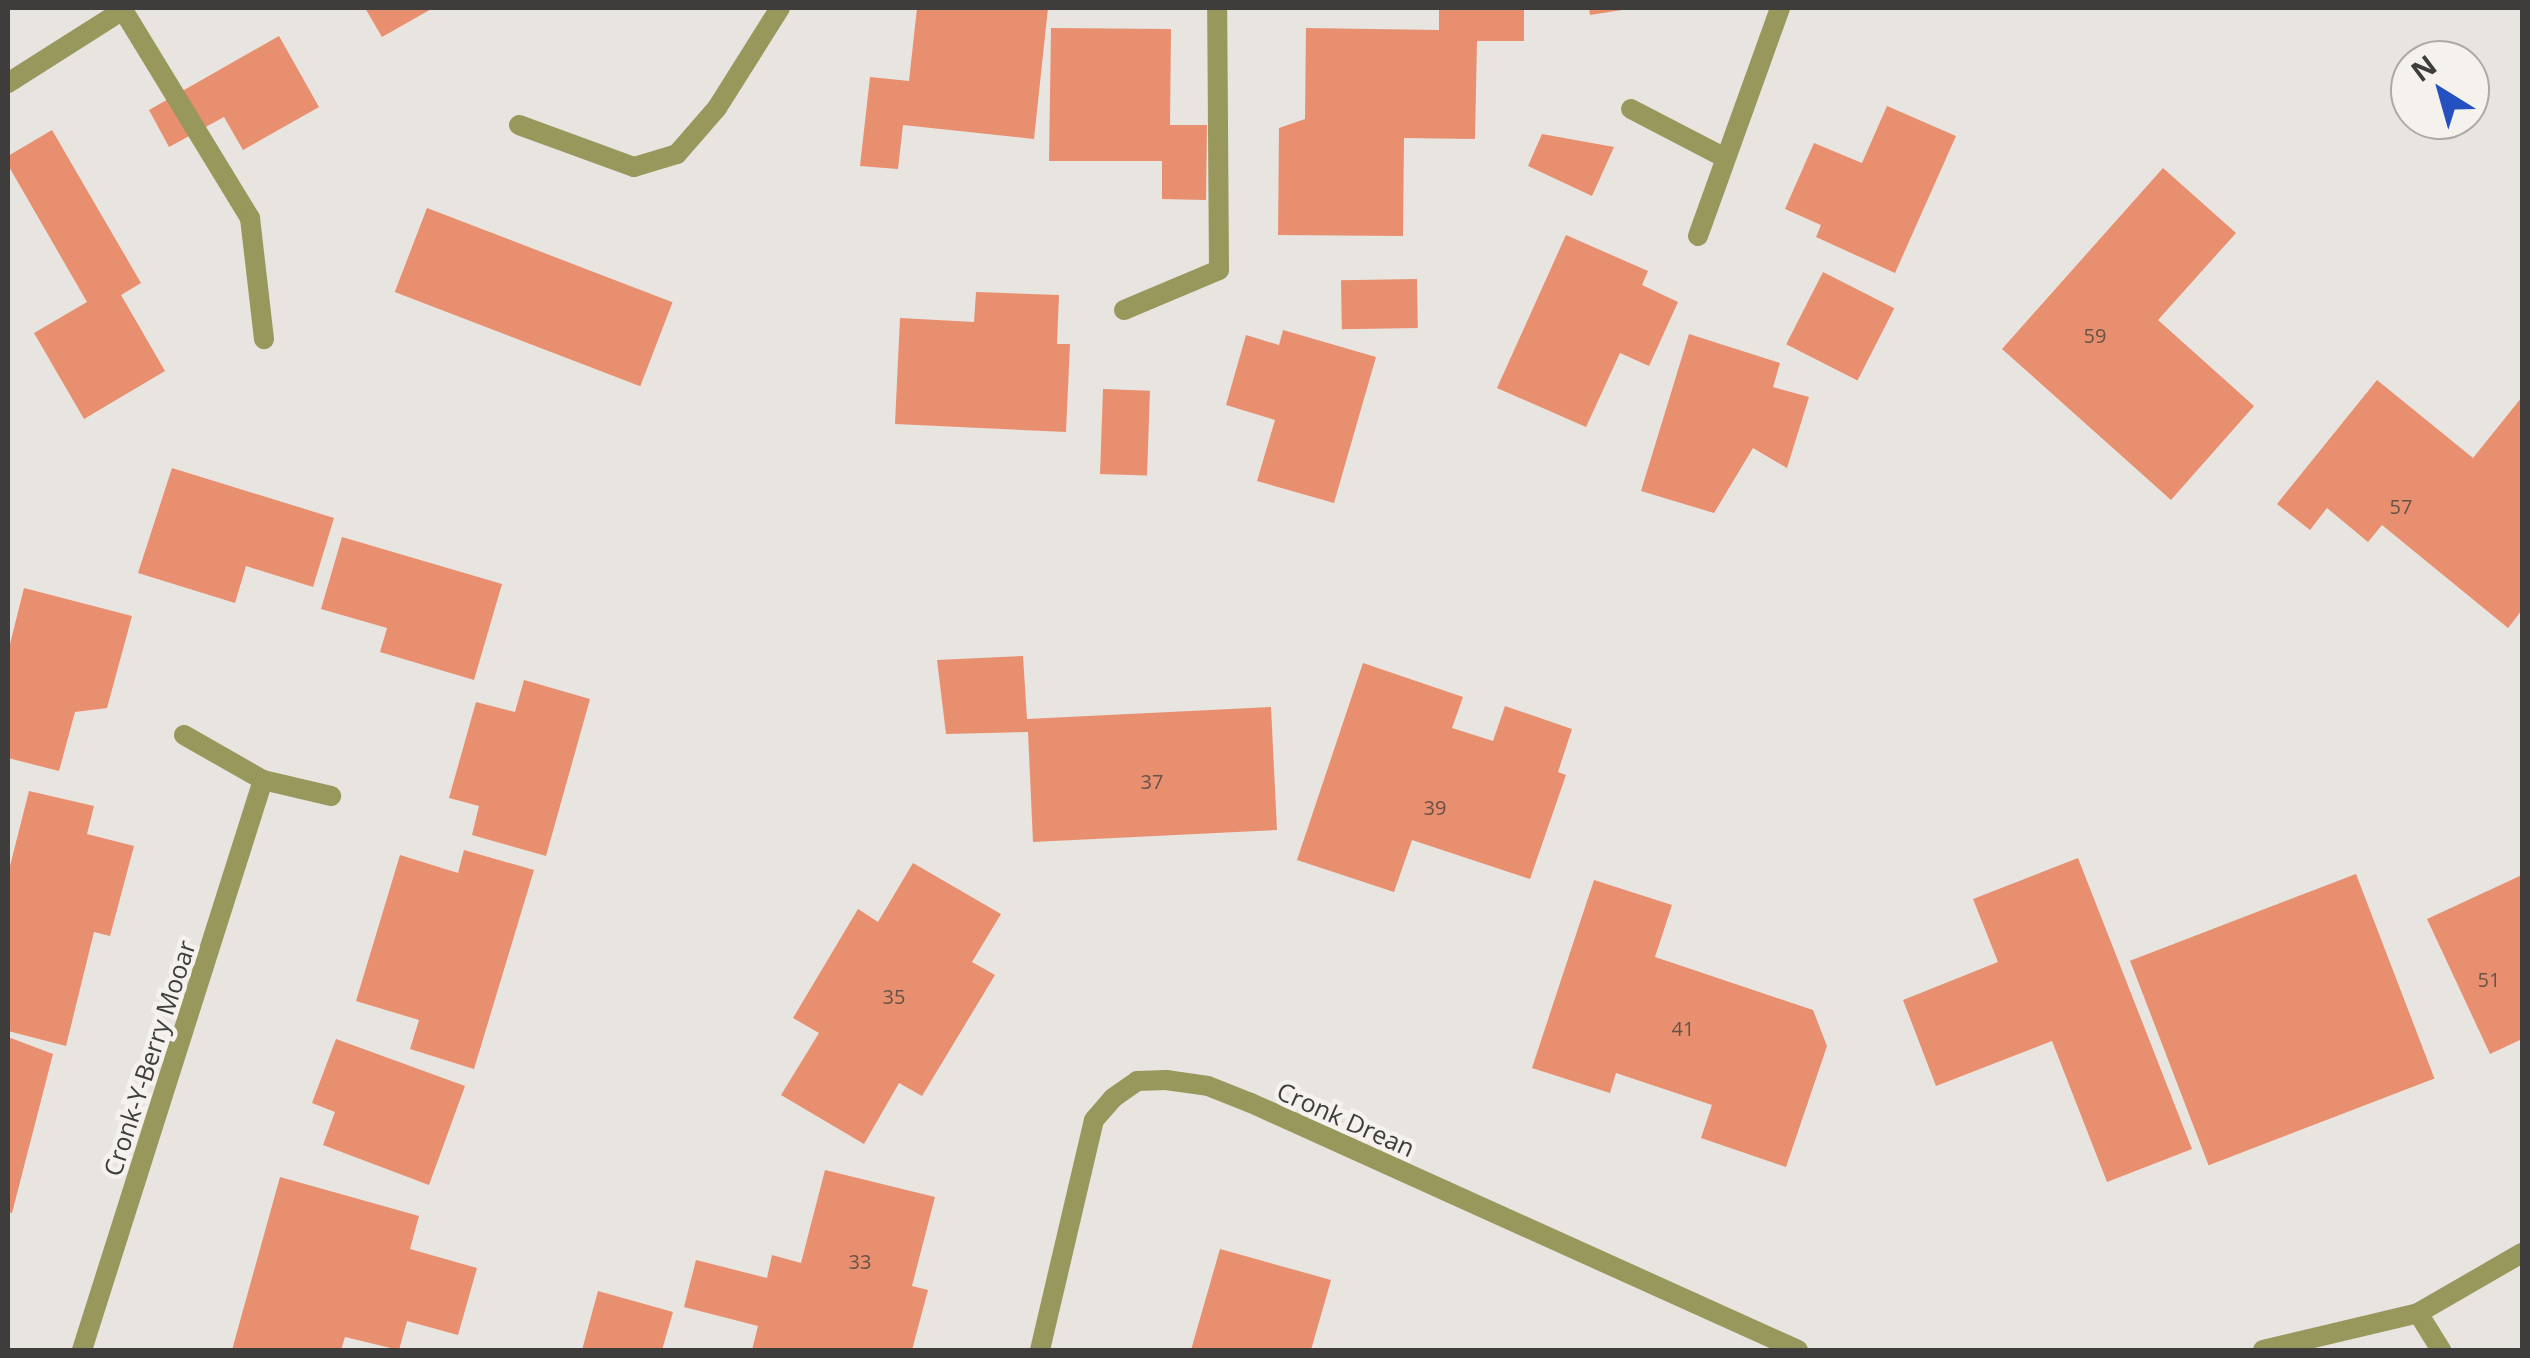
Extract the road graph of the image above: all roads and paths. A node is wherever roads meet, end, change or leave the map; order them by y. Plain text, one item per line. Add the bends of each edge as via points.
1 (780, 8) edge
2 (1217, 8) edge
3 (1780, 8) edge
4 (8, 83) edge
5 (1631, 109) dead end
6 (518, 125) dead end
7 (1726, 158) junction
8 (1698, 236) dead end
9 (1124, 310) dead end
10 (264, 338) dead end
11 (184, 735) dead end
12 (263, 780) junction
13 (331, 796) dead end
14 (2522, 1252) edge
15 (2418, 1313) junction
16 (82, 1350) edge
17 (1040, 1350) edge
18 (1798, 1350) edge
19 (2264, 1350) edge
20 (2441, 1350) edge

1 - 6 street via 717,108 677,154 634,167
2 - 9 street via 1220,270
3 - 7 street
4 - 10 street via 123,10 250,218
5 - 7 street
7 - 8 street
11 - 12 street
12 - 13 street
12 - 16 street, Cronk-Y-Berry Mooar
14 - 15 street
15 - 19 street
15 - 20 street
17 - 18 street, Cronk Drean via 1094,1120 1137,1081 1166,1080 1208,1086 1250,1103

